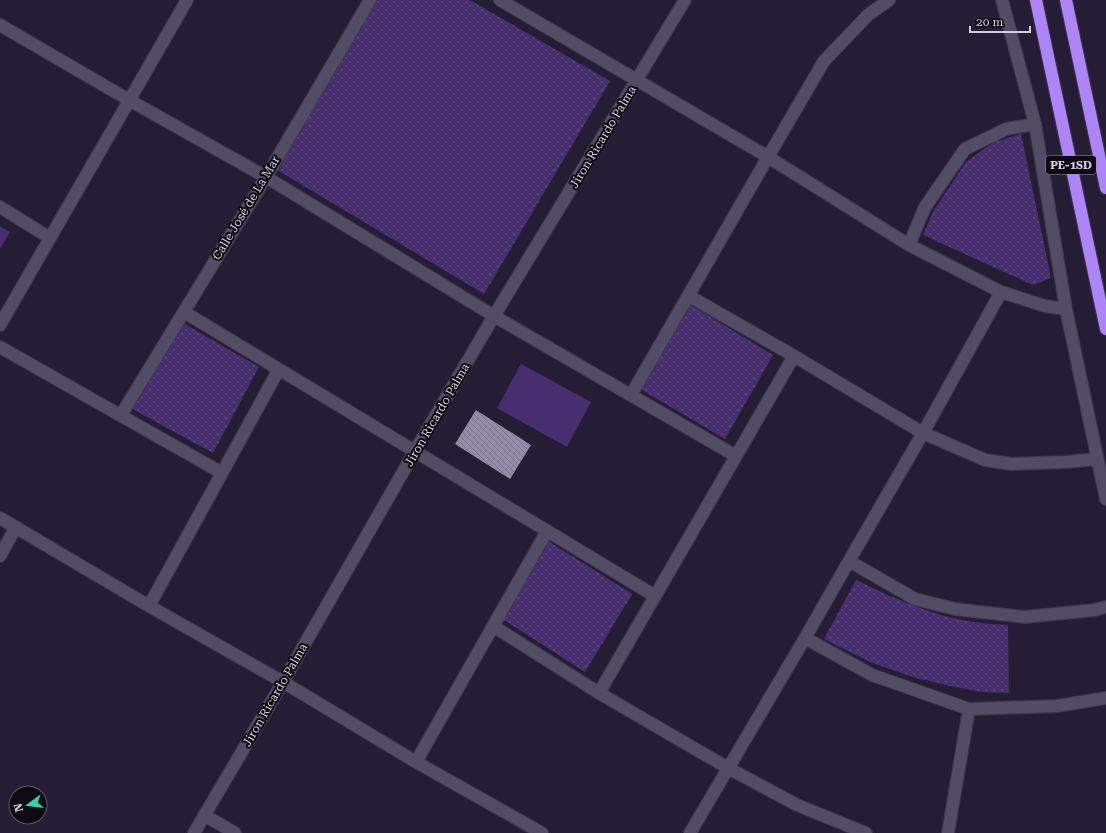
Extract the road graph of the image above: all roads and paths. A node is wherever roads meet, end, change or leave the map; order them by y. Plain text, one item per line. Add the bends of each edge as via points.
1 (187, 0) edge
2 (370, 0) edge
3 (500, 0) edge
4 (685, 0) edge
5 (888, 0) edge
6 (1002, 0) edge
7 (1036, 0) edge
8 (1066, 0) edge
9 (0, 25) edge
10 (637, 80) junction
11 (129, 100) junction
12 (1035, 124) junction
13 (768, 157) junction
14 (266, 177) junction
15 (1106, 188) edge
16 (0, 207) edge
17 (50, 238) junction
18 (909, 245) junction
19 (1002, 292) junction
20 (689, 296) junction
21 (1066, 309) junction
22 (184, 312) junction
23 (494, 316) junction
24 (0, 325) edge
25 (1106, 329) edge
26 (0, 347) edge
27 (794, 356) junction
28 (279, 369) junction
29 (631, 395) junction
30 (121, 415) junction
31 (923, 433) junction
32 (415, 451) junction
33 (736, 456) junction
34 (1097, 458) junction
35 (222, 473) junction
36 (1106, 499) edge
37 (0, 518) edge
38 (16, 527) junction
39 (547, 530) junction
40 (0, 556) edge
41 (849, 561) junction
42 (655, 596) junction
43 (149, 606) junction
44 (1106, 607) edge
45 (493, 626) junction
46 (805, 638) junction
47 (283, 682) junction
48 (599, 693) junction
49 (1106, 698) edge
50 (969, 709) junction
51 (416, 762) junction
52 (728, 768) junction
53 (204, 815) junction
54 (194, 833) edge
55 (235, 833) edge
56 (542, 833) edge
57 (690, 833) edge
58 (866, 833) edge
59 (948, 833) edge

1 - 11 street
2 - 14 street, Calle José de La Mar
3 - 10 street
4 - 10 street, Jiron Ricardo Palma
5 - 13 street via 868,15 824,61
6 - 12 street
7 - 25 highway, PE-1SD
8 - 15 highway, PE-1SD
9 - 11 street
10 - 13 street
10 - 23 street, Jiron Ricardo Palma
11 - 14 street
11 - 17 street
12 - 18 street via 1006,129 965,150 925,207
12 - 21 street
13 - 18 street
13 - 20 street
14 - 22 street, Calle José de La Mar
14 - 23 street
16 - 17 street
17 - 24 street
18 - 19 street
19 - 21 street via 1045,306
19 - 31 street
20 - 27 street
20 - 29 street
21 - 34 street
22 - 28 street
22 - 30 street, Calle José de La Mar
23 - 29 street
23 - 32 street, Jiron Ricardo Palma
26 - 30 street
27 - 31 street
27 - 33 street
28 - 32 street
28 - 35 street
29 - 33 street
30 - 35 street
31 - 34 street via 985,460 1011,464
31 - 41 street
32 - 39 street
32 - 47 street, Jiron Ricardo Palma
33 - 42 street
34 - 36 street
35 - 43 street
37 - 38 street
38 - 40 street
38 - 43 street
39 - 42 street
39 - 45 street
41 - 44 street via 915,598 955,609 1025,617
41 - 46 street
42 - 48 street
43 - 47 street
45 - 48 street
45 - 51 street
46 - 50 street via 872,675
46 - 52 street
47 - 51 street
47 - 53 street, Jiron Ricardo Palma
48 - 52 street
49 - 50 street via 1057,706
50 - 59 street
51 - 56 street
52 - 57 street
52 - 58 street via 797,805
53 - 54 street, Jiron Ricardo Palma
53 - 55 street

